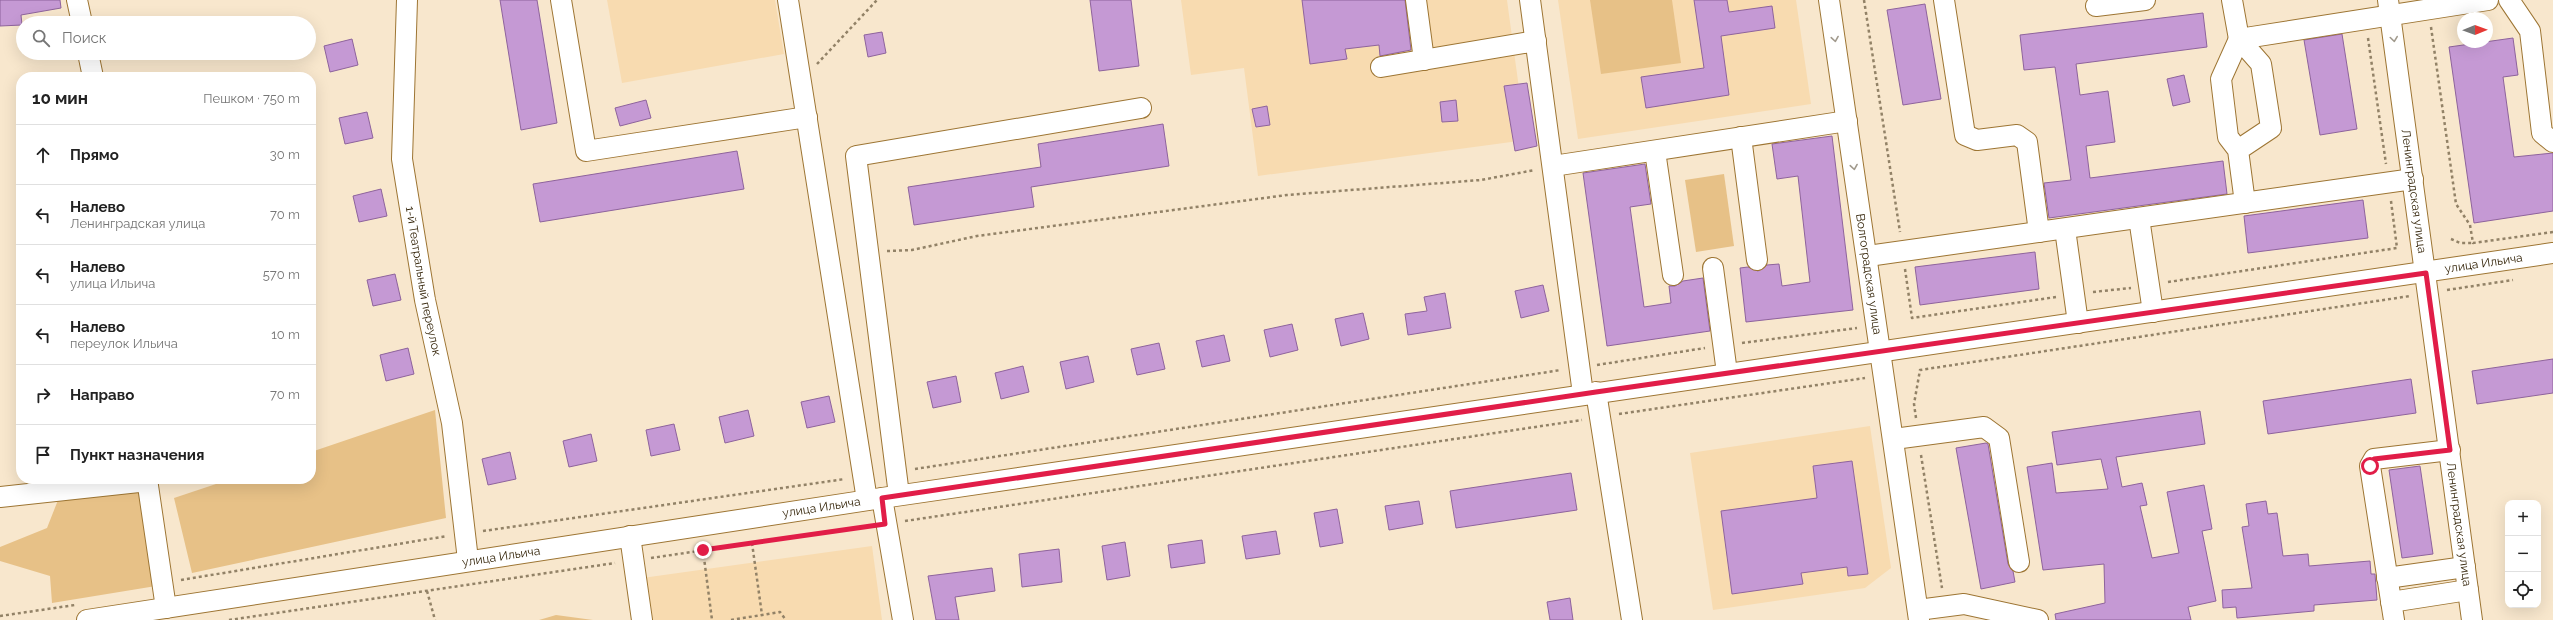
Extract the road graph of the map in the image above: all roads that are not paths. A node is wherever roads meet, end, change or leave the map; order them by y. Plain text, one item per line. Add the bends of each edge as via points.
1 (77, 0) edge
2 (407, 0) edge
3 (561, 0) edge
4 (788, 0) edge
5 (1416, 0) edge
6 (1530, 0) edge
7 (1829, 0) edge
8 (1944, 0) edge
9 (2145, 0) edge
10 (2232, 0) edge
11 (2488, 0) edge
12 (2509, 0) edge
13 (2096, 6) dead end
14 (2389, 7) edge
15 (80, 16) edge
16 (2239, 38) junction
17 (1536, 41) junction
18 (89, 60) edge
19 (1424, 60) junction
20 (1381, 68) dead end
21 (92, 72) edge
22 (1141, 108) dead end
23 (807, 117) junction
24 (1847, 121) junction
25 (1741, 137) junction
26 (2553, 142) edge
27 (2238, 150) junction
28 (1655, 151) junction
29 (1553, 166) junction
30 (2413, 179) junction
31 (2245, 203) junction
32 (2139, 218) junction
33 (2065, 229) junction
34 (2039, 232) junction
35 (2553, 253) edge
36 (1868, 256) junction
37 (1757, 260) dead end
38 (1713, 268) dead end
39 (2426, 273) junction
40 (1673, 275) dead end
41 (2153, 312) junction
42 (2078, 323) junction
43 (1882, 351) junction
44 (1727, 373) junction
45 (1590, 393) junction
46 (1894, 439) junction
47 (2450, 450) junction
48 (113, 484) edge
49 (149, 484) edge
50 (0, 497) edge
51 (883, 498) junction
52 (630, 536) junction
53 (468, 560) junction
54 (2019, 562) dead end
55 (2465, 567) junction
56 (2387, 578) junction
57 (2468, 590) junction
58 (166, 608) junction
59 (2392, 611) edge
60 (85, 612) edge
61 (1918, 615) edge
62 (642, 620) edge
63 (903, 620) edge
64 (1632, 620) edge
65 (2038, 620) edge
66 (2472, 620) edge

1 - 15 street
2 - 53 street, 1-й Театральный переулок via 402,159 425,300 452,422
3 - 23 street via 586,151
4 - 23 street
5 - 19 street
6 - 17 street
7 -> 24 street, Волгоградская улица
8 - 34 street via 1965,135 1977,140 2017,134 2027,142
9 - 13 street
10 - 16 street
11 - 14 street via 2429,9
12 - 26 street via 2530,31 2542,132
14 - 16 street via 2366,18
14 -> 30 street, Ленинградская улица
16 - 27 street via 2221,79 2228,138
16 - 27 street via 2261,64 2271,128
17 - 19 street
17 - 29 street
18 - 21 street
19 - 20 street
22 - 51 street via 856,156 896,472
23 - 51 street via 864,476
24 - 25 street
24 -> 36 street, Волгоградская улица
25 - 28 street
25 - 37 street
27 - 31 street
28 - 29 street
28 - 40 street
29 - 45 street via 1580,367
30 - 31 street
30 - 39 street, Ленинградская улица
31 - 32 street
32 - 33 street
32 - 41 street
33 - 34 street
33 - 42 street
34 - 36 street
35 - 39 street, улица Ильича
36 - 43 street, Волгоградская улица
38 - 44 street
39 - 41 street, улица Ильича
39 - 47 street, Ленинградская улица
41 - 42 street, улица Ильича
42 - 43 street, улица Ильича
43 - 44 street, улица Ильича
43 - 46 street, Волгоградская улица
44 - 45 street, улица Ильича
45 - 51 street, улица Ильича
45 - 64 street via 1600,417
46 - 54 street via 1984,427 1999,438
46 - 61 street, Волгоградская улица
47 - 55 street, Ленинградская улица
47 - 56 street via 2374,459 2370,466
48 - 50 street
49 - 58 street
51 - 52 street, улица Ильича
51 - 63 street via 885,524
52 - 53 street, улица Ильича
52 - 62 street
53 - 58 street, улица Ильича
55 - 56 street
55 - 57 street, Ленинградская улица
56 - 59 street
57 - 59 street
57 - 66 street, Ленинградская улица
58 - 60 street, улица Ильича
61 - 65 street via 1945,606 1964,604

